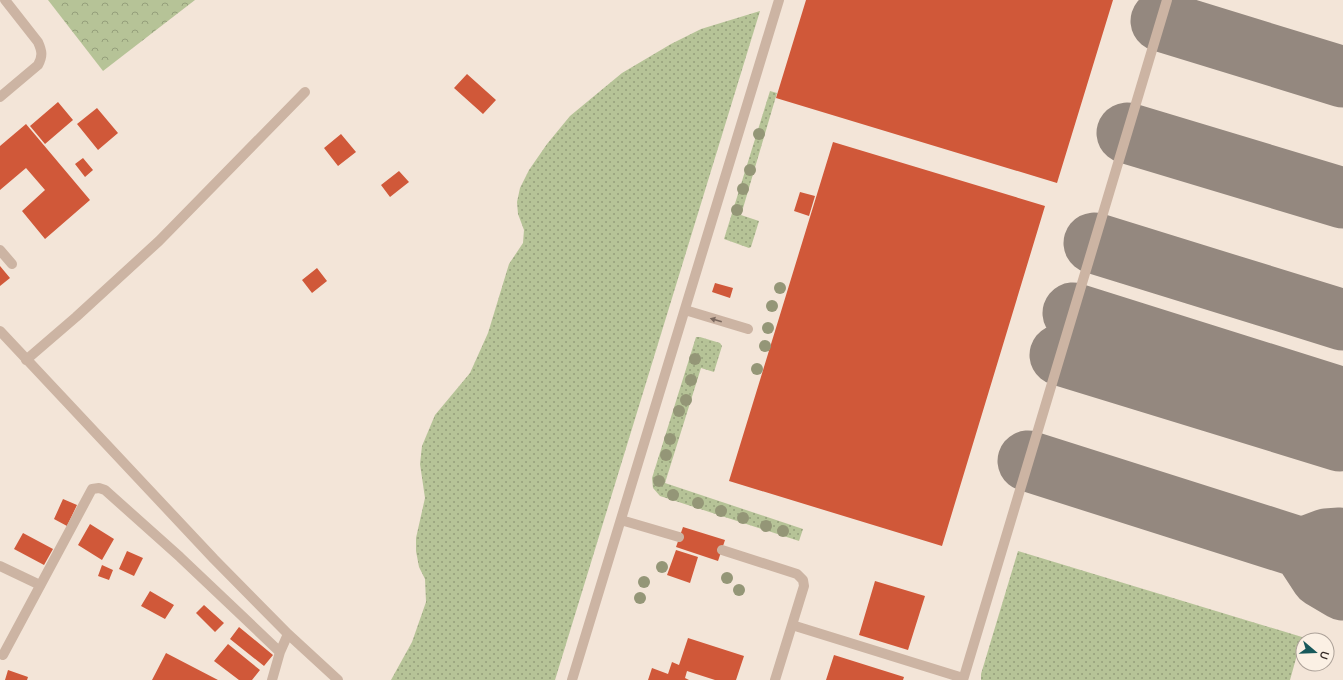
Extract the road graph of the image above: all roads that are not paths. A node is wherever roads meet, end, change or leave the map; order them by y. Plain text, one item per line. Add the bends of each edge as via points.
1 (5, 0) edge
2 (779, 0) edge
3 (1167, 0) edge
4 (305, 92) dead end
5 (0, 97) edge
6 (0, 250) edge
7 (12, 264) dead end
8 (685, 310) junction
9 (748, 329) dead end
10 (0, 331) edge
11 (26, 360) junction
12 (621, 520) junction
13 (679, 537) dead end
14 (722, 550) dead end
15 (0, 566) edge
16 (40, 585) junction
17 (792, 625) junction
18 (288, 634) junction
19 (280, 652) junction
20 (3, 655) dead end
21 (963, 679) edge
22 (272, 680) edge
23 (338, 680) edge
24 (572, 680) edge
25 (775, 680) edge

1 - 5 street via 38,42 42,50 42,59
2 - 8 street
3 - 21 street
4 - 11 street via 159,241
6 - 7 street
9 -> 8 street
8 - 12 street
10 - 11 street
11 - 18 street
12 - 13 street
12 - 24 street
14 - 17 street via 800,576 804,586
15 - 16 street
16 - 19 street via 92,489 99,488 105,490 180,557
16 - 20 street
17 - 21 street
17 - 25 street
18 - 19 street
18 - 23 street
19 - 22 street

